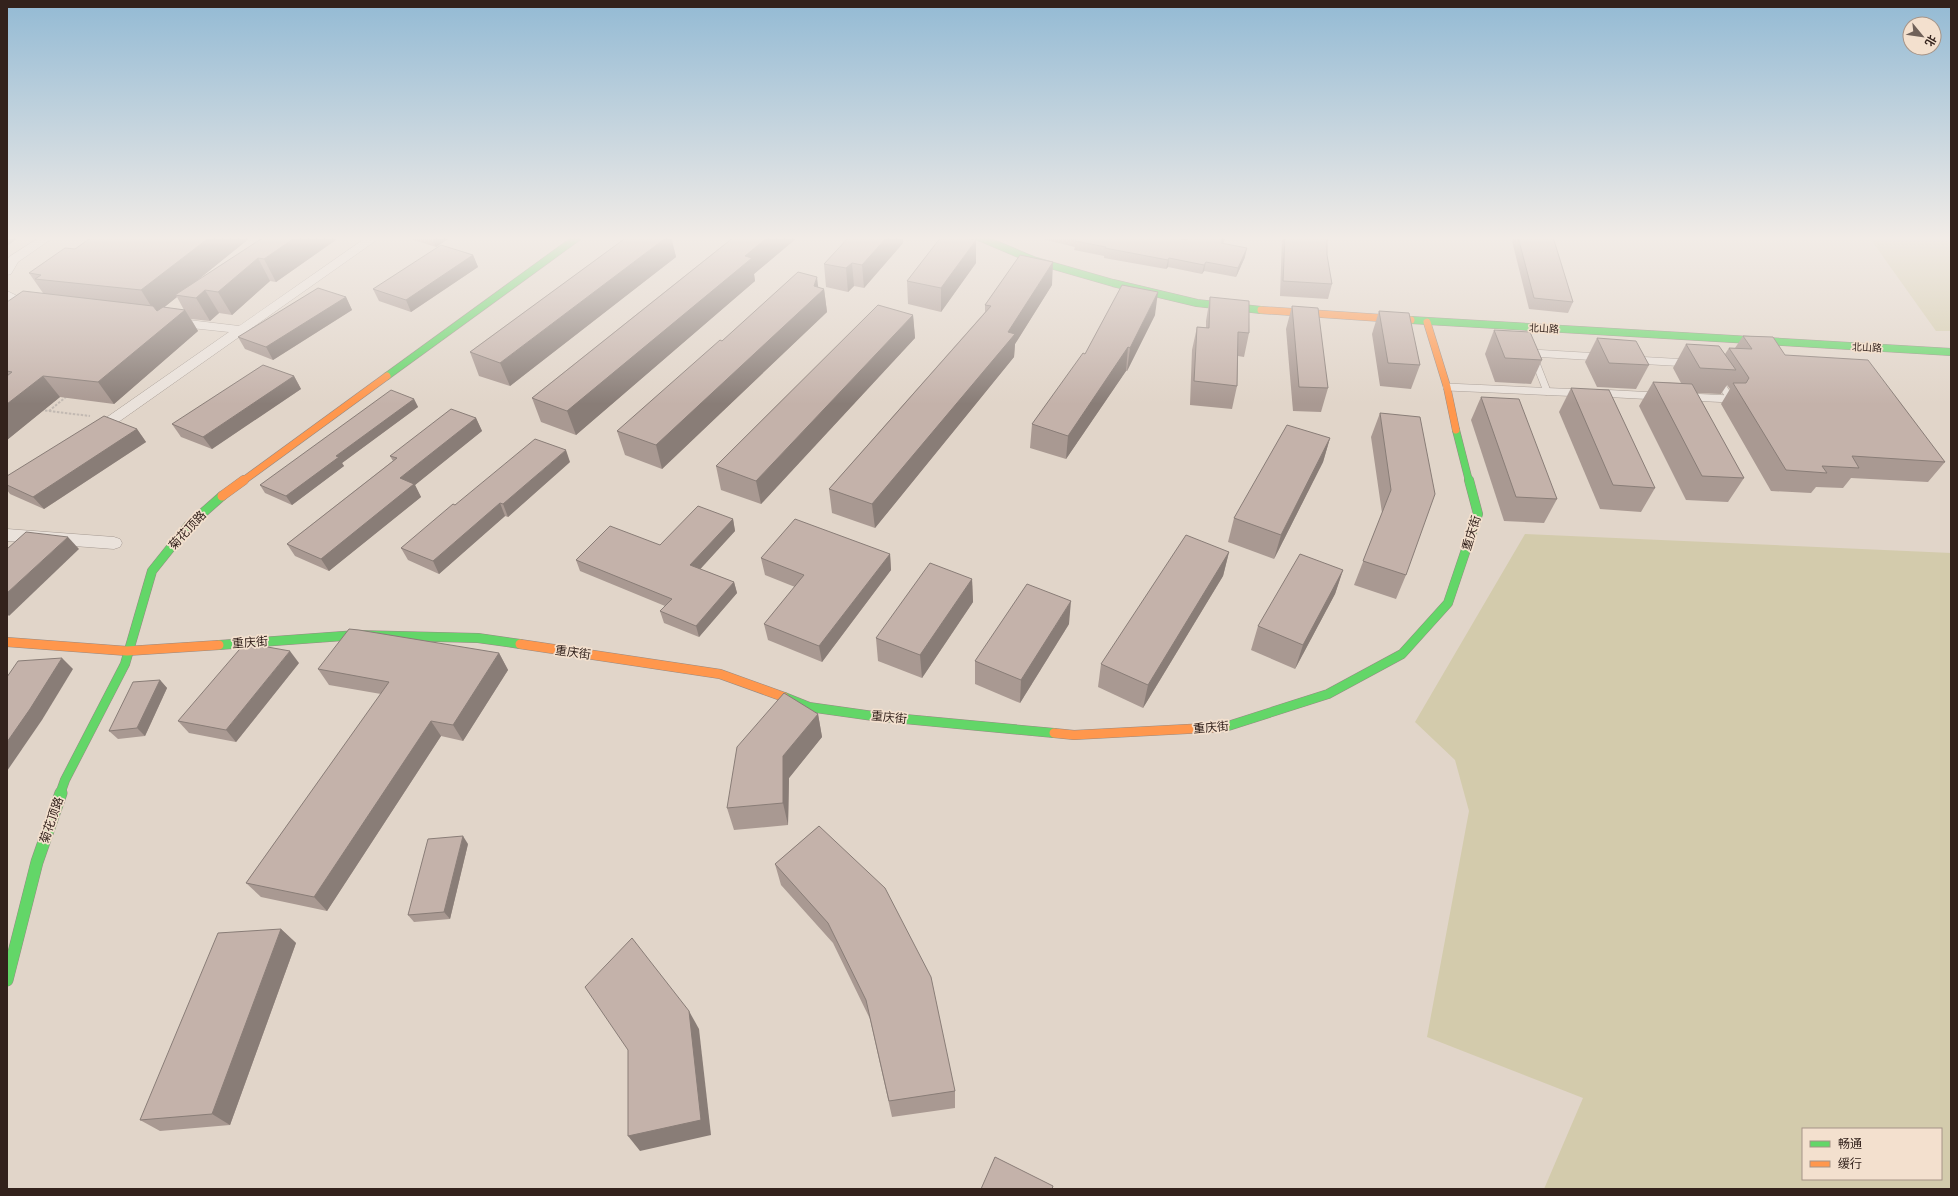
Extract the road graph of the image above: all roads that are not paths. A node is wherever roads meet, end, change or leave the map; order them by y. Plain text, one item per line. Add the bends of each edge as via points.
1 (295, 293) edge
2 (501, 293) edge
3 (1152, 293) edge
4 (7, 295) edge
5 (50, 308) edge
6 (160, 320) edge
7 (1427, 322) junction
8 (242, 330) junction
9 (1951, 352) edge
10 (1609, 358) edge
11 (1624, 359) edge
12 (1693, 364) edge
13 (1712, 370) edge
14 (1447, 387) junction
15 (1547, 391) junction
16 (1662, 396) edge
17 (1677, 397) edge
18 (82, 441) edge
19 (7, 535) edge
20 (114, 543) dead end
21 (7, 642) edge
22 (128, 651) junction
23 (7, 980) edge

1 - 8 street
2 - 22 street, 菊花顶路 via 220,497 188,526 152,571
3 - 7 street, 北山路 via 1197,303
4 - 5 street via 27,305
6 - 8 street
7 - 9 street, 北山路
7 - 14 street, 重庆街
8 - 18 street
10 - 15 lane via 1532,353
11 - 12 lane
13 - 17 lane via 1731,399
14 - 15 lane
14 - 22 street, 重庆街 via 1452,416 1478,514 1448,603 1402,654 1328,694 1228,727 1074,735 873,716 809,707 720,674 478,638 357,635
15 - 16 lane
19 - 20 street
21 - 22 street, 重庆街
22 - 23 street, 菊花顶路 via 125,664 65,780 37,862

